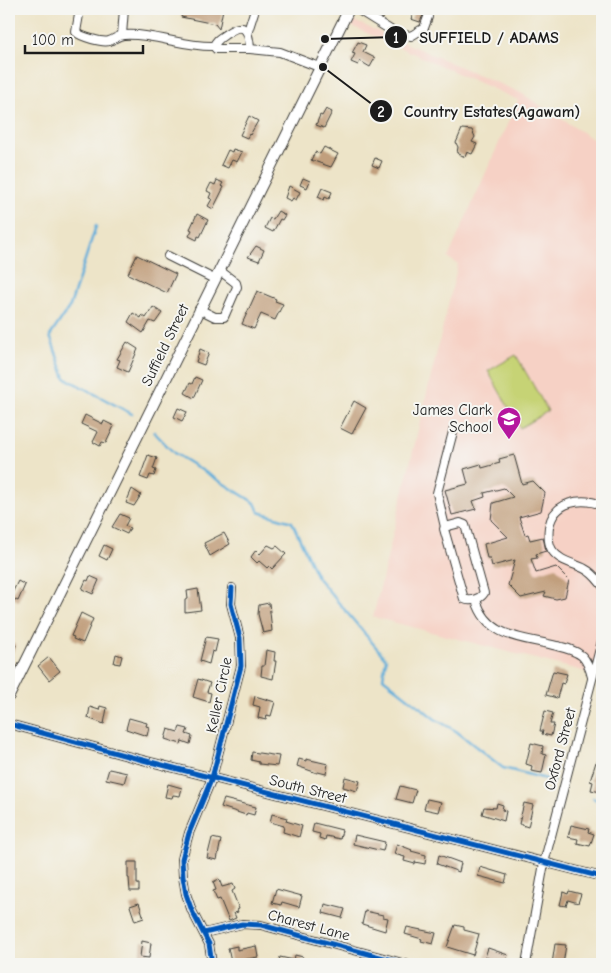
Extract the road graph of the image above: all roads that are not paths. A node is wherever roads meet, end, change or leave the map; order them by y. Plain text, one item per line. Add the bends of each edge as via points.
1 (80, 9) edge
2 (124, 9) edge
3 (255, 9) edge
4 (349, 9) edge
5 (357, 9) edge
6 (428, 17) dead end
7 (248, 32) junction
8 (122, 35) junction
9 (214, 46) junction
10 (250, 48) junction
11 (319, 67) junction
12 (168, 256) dead end
13 (216, 275) junction
14 (199, 310) junction
15 (454, 428) dead end
16 (602, 505) edge
17 (445, 527) junction
18 (602, 585) edge
19 (232, 588) dead end
20 (476, 600) junction
21 (602, 641) edge
22 (592, 679) junction
23 (9, 696) edge
24 (9, 724) edge
25 (212, 778) junction
26 (544, 863) junction
27 (602, 877) edge
28 (204, 933) junction
29 (212, 964) edge
30 (406, 964) edge
31 (526, 964) edge

1 - 8 street via 76,32 80,36 108,42
2 - 8 street
3 - 7 street
4 - 11 main road, Suffield Street
5 - 6 street via 397,34 411,36 424,28
7 - 9 street via 243,28 233,29
7 - 10 street
8 - 9 street
9 - 10 street via 216,49
10 - 11 street via 280,52
11 - 13 main road, Suffield Street
12 - 13 street
13 - 14 main road, Suffield Street
13 - 14 street via 236,282 237,287 224,317
14 - 23 main road, Suffield Street
15 - 17 street via 437,493
16 - 18 street via 581,500 567,504 553,516 549,537 557,556 590,572
17 - 20 street via 464,599
17 - 20 street via 464,525 484,593
19 - 25 street, Keller Circle via 241,666
20 - 22 street via 484,618 493,627 511,635 572,650 582,656
21 - 22 street, Oxford Street
22 - 26 street, Oxford Street
24 - 25 street, South Street
25 - 26 street, South Street
25 - 28 street, Keller Circle via 182,859 186,894
26 - 27 street, South Street
26 - 31 street, Oxford Street
28 - 29 street, Keller Circle
28 - 30 street, Charest Lane via 242,924 261,925

